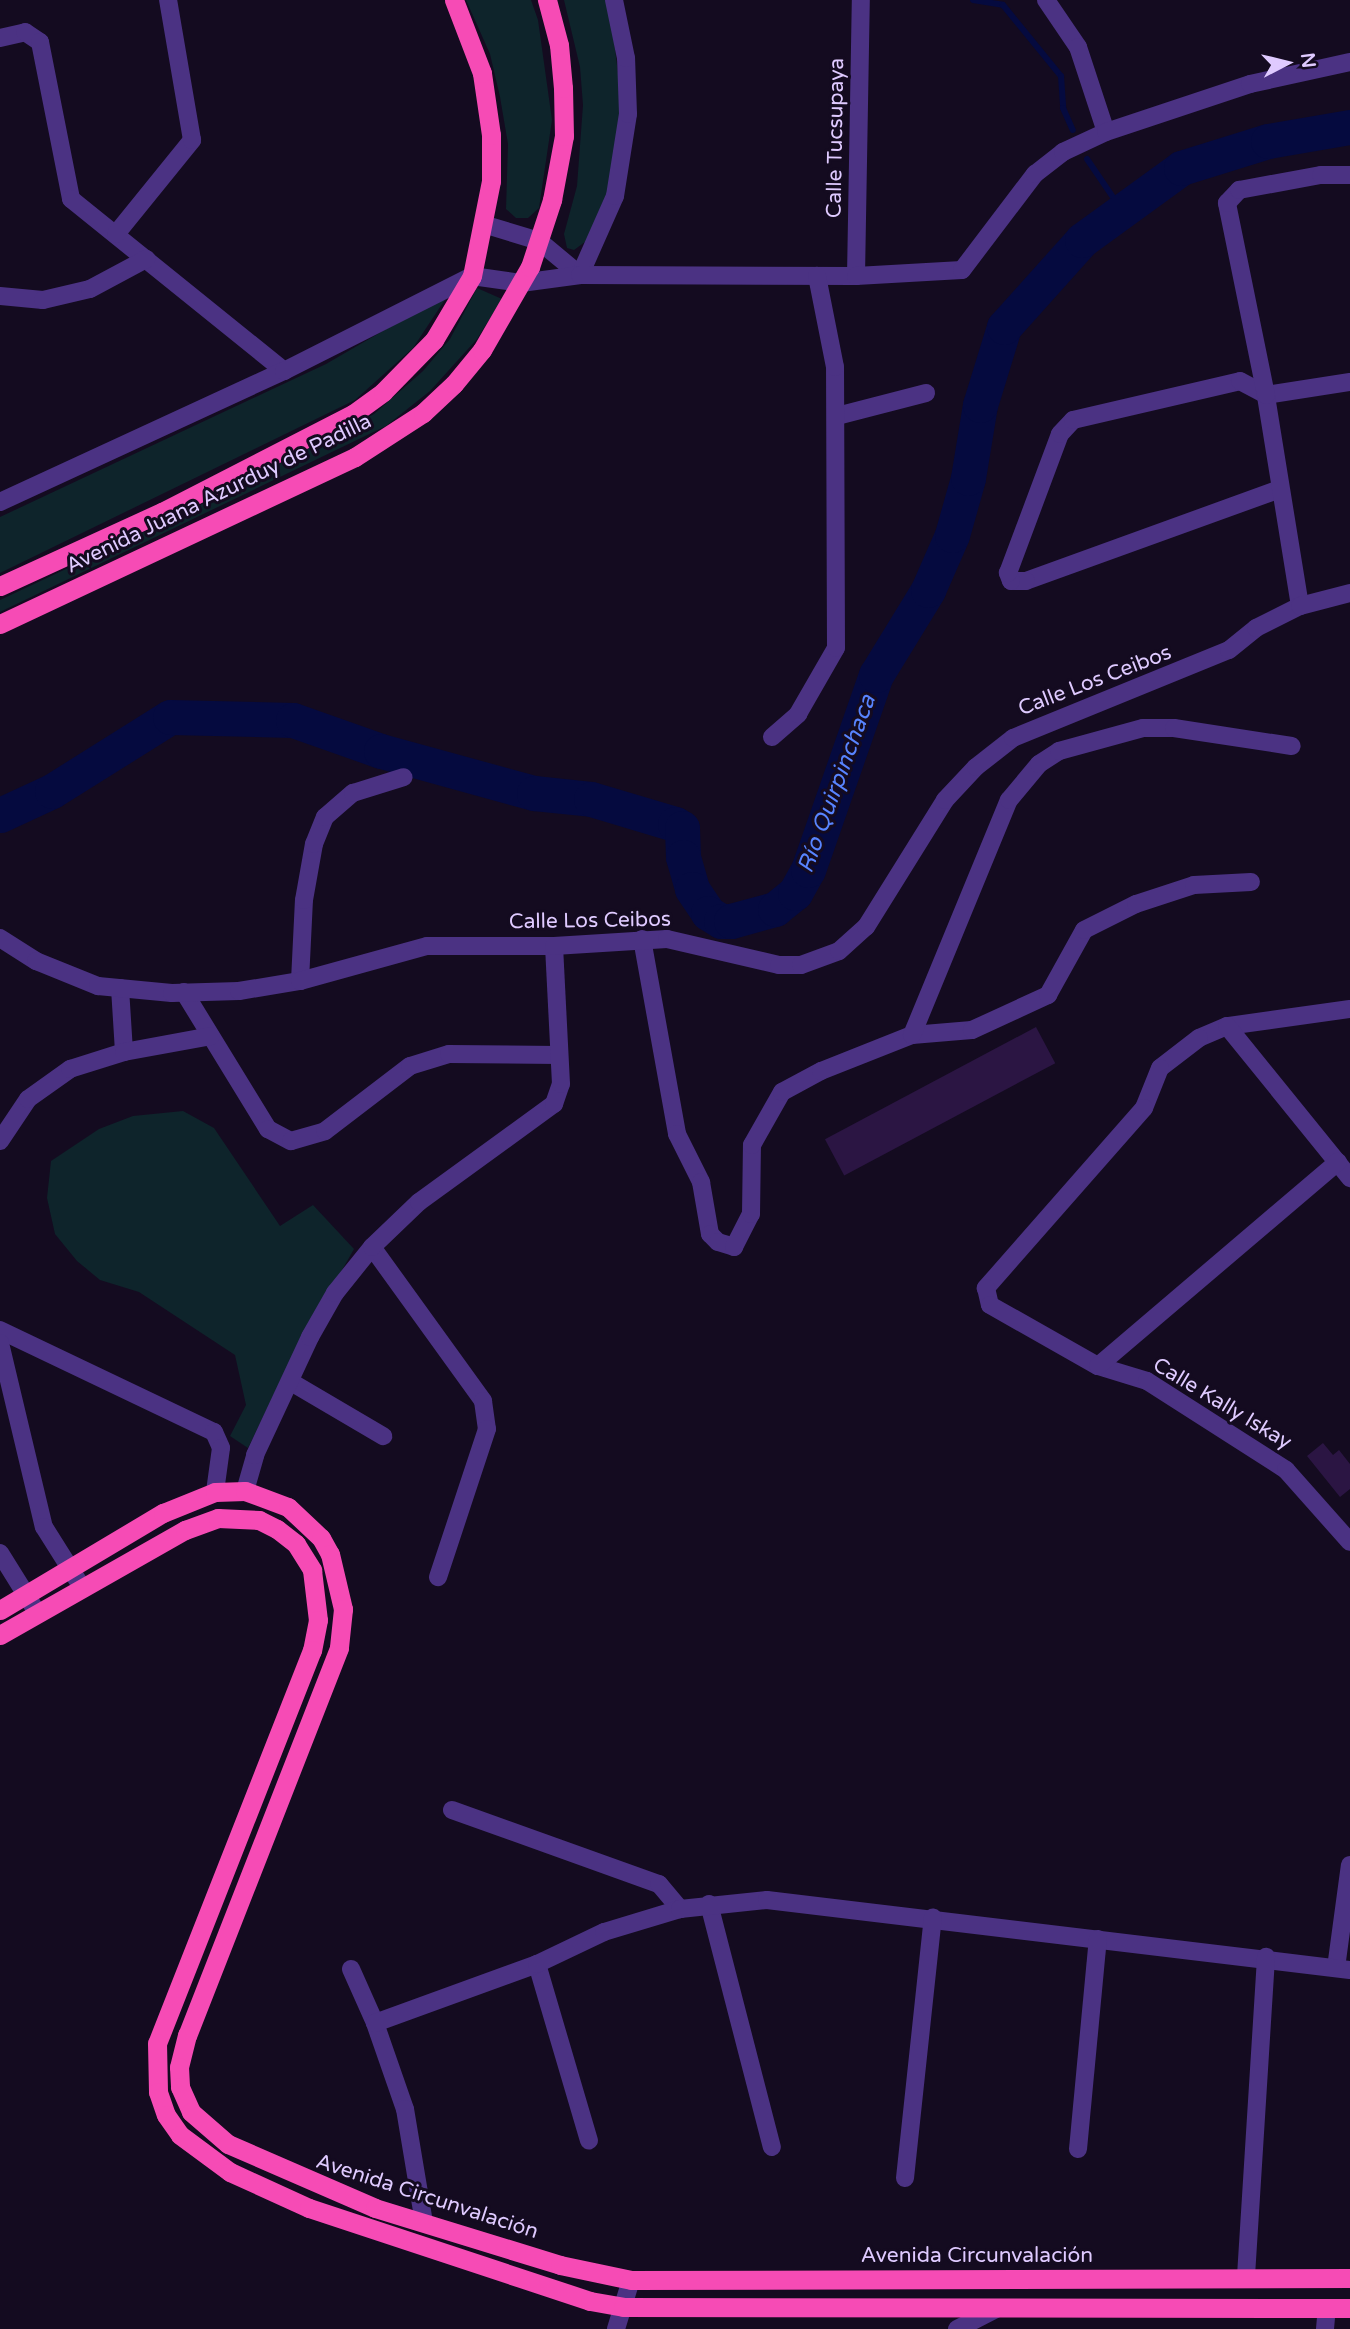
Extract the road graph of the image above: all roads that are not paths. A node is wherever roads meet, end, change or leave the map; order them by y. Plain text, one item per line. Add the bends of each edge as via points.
1 (168, 0) edge
2 (454, 0) edge
3 (547, 0) edge
4 (614, 0) edge
5 (861, 0) edge
6 (1046, 0) edge
7 (0, 38) edge
8 (1350, 62) edge
9 (1106, 132) junction
10 (1350, 174) edge
11 (483, 224) junction
12 (116, 234) junction
13 (539, 241) junction
14 (146, 259) junction
15 (580, 275) junction
16 (472, 276) junction
17 (817, 276) junction
18 (856, 276) junction
19 (521, 283) junction
20 (0, 296) edge
21 (284, 371) junction
22 (1350, 382) edge
23 (926, 393) dead end
24 (1266, 395) junction
25 (837, 416) junction
26 (1280, 489) junction
27 (0, 502) edge
28 (0, 586) edge
29 (1350, 593) edge
30 (1300, 606) junction
31 (0, 624) edge
32 (772, 737) dead end
33 (1292, 746) dead end
34 (404, 776) dead end
35 (1251, 882) dead end
36 (0, 938) edge
37 (642, 939) junction
38 (554, 946) junction
39 (300, 981) junction
40 (120, 988) junction
41 (184, 992) junction
42 (1350, 1009) edge
43 (1227, 1026) junction
44 (912, 1035) junction
45 (211, 1036) junction
46 (124, 1052) junction
47 (559, 1055) junction
48 (0, 1141) edge
49 (1338, 1163) junction
50 (1350, 1178) edge
51 (372, 1247) junction
52 (0, 1330) edge
53 (24, 1342) junction
54 (0, 1345) edge
55 (1098, 1366) junction
56 (291, 1382) junction
57 (383, 1436) dead end
58 (245, 1491) junction
59 (215, 1492) junction
60 (1350, 1542) edge
61 (0, 1553) edge
62 (69, 1568) junction
63 (438, 1577) dead end
64 (83, 1589) junction
65 (27, 1595) junction
66 (0, 1610) edge
67 (38, 1614) junction
68 (0, 1635) edge
69 (452, 1810) dead end
70 (1350, 1865) edge
71 (709, 1904) junction
72 (680, 1909) junction
73 (933, 1918) junction
74 (1098, 1939) junction
75 (1266, 1957) junction
76 (537, 1964) junction
77 (351, 1969) dead end
78 (1343, 1969) edge
79 (375, 2023) junction
80 (589, 2141) dead end
81 (772, 2147) dead end
82 (1077, 2149) dead end
83 (905, 2178) dead end
84 (424, 2222) junction
85 (1246, 2276) junction
86 (1350, 2278) edge
87 (631, 2280) junction
88 (968, 2280) junction
89 (623, 2306) junction
90 (998, 2308) junction
91 (1350, 2308) edge
92 (965, 2309) junction
93 (1323, 2323) edge
94 (616, 2329) edge
95 (957, 2329) edge

1 - 12 street via 192,140
2 - 11 highway, Avenida Juana Azurduy de Padilla via 482,73 491,135 491,181
3 - 13 highway, Avenida Juana Azurduy de Padilla via 559,45 564,136
4 - 15 street via 626,58 628,114 615,196
5 - 18 street, Calle Tucsupaya
6 - 9 street via 1078,47
7 - 12 street via 24,32 40,42 71,199
8 - 9 street via 1250,84
9 - 18 street via 1063,152 1035,174 962,270
10 - 24 street via 1239,190 1227,203
11 - 13 street
11 - 16 highway, Avenida Juana Azurduy de Padilla
12 - 14 street
13 - 15 street
13 - 19 highway, Avenida Juana Azurduy de Padilla
14 - 20 street via 90,289 43,300
14 - 21 street
15 - 17 street
15 - 19 street
16 - 19 street
16 - 21 street
16 - 28 highway, Avenida Juana Azurduy de Padilla via 433,340 411,366 353,414 162,512
17 - 18 street
17 - 25 street via 835,367
19 - 31 highway, Avenida Juana Azurduy de Padilla via 482,349 454,383 388,438
21 - 27 street
22 - 24 street
23 - 25 street
24 - 26 street
24 - 26 street via 1240,381 1073,420 1060,434 1008,573 1011,581 1026,581
25 - 32 street via 836,648 798,714
26 - 30 street
29 - 30 street, Calle Los Ceibos
30 - 37 street, Calle Los Ceibos via 1256,628 1229,650 1162,680 1055,717 1013,738 945,800 866,927 822,960 779,965 696,943
33 - 44 street via 1174,728 1143,728 1059,751 1039,764 1009,800
34 - 39 street via 353,793 325,817 314,844 304,900
35 - 44 street via 1194,885 1136,904 1084,930 1048,995 972,1030
36 - 40 street, Calle Los Ceibos via 36,961 98,986
37 - 38 street, Calle Los Ceibos
37 - 44 street via 677,1134 701,1182 710,1234 718,1242 734,1247 743,1237 751,1214 752,1145 782,1093 821,1071
38 - 39 street, Calle Los Ceibos via 427,946
38 - 47 street
39 - 41 street, Calle Los Ceibos via 239,991
40 - 41 street, Calle Los Ceibos
40 - 46 street
41 - 45 street
42 - 43 street
43 - 49 street
43 - 55 street, Calle Kally Iskay via 1199,1038 1160,1068 1144,1108 986,1288 990,1306
45 - 46 street
45 - 47 street via 268,1129 291,1141 325,1131 410,1066 449,1054
46 - 48 street via 70,1069 28,1100
47 - 51 street via 561,1084 545,1114 419,1202
49 - 50 street
49 - 55 street
51 - 56 street via 335,1293
51 - 63 street via 483,1401 487,1429
52 - 53 street
53 - 54 street
53 - 59 street via 215,1432 221,1448
54 - 62 street via 44,1527
55 - 60 street, Calle Kally Iskay via 1147,1381 1286,1470
56 - 57 street
56 - 58 street via 255,1455
58 - 59 highway, Avenida Circunvalación
58 - 84 highway, Avenida Circunvalación via 288,1507 321,1538 341,1586 342,1629 328,1681 187,2035 179,2067 180,2087 191,2112 228,2144 313,2185
59 - 62 highway, Avenida Circunvalación via 163,1514
61 - 65 street
62 - 64 street
62 - 65 highway, Avenida Circunvalación
64 - 67 highway
64 - 89 highway via 185,1530 237,1516 259,1520 296,1544 316,1585 318,1620 312,1650 156,2043 158,2092 180,2135 230,2172 309,2208 590,2301
65 - 66 highway, Avenida Circunvalación
65 - 67 street
67 - 68 highway
69 - 72 street via 659,1884
70 - 78 street
71 - 72 street
71 - 73 street via 767,1900
71 - 81 street
72 - 76 street via 604,1932
73 - 74 street
73 - 83 street
74 - 75 street
74 - 82 street
75 - 78 street
75 - 85 street
76 - 79 street
76 - 80 street
77 - 79 street
79 - 84 street via 405,2109
84 - 87 highway, Avenida Circunvalación via 559,2264
85 - 86 highway, Avenida Circunvalación
85 - 88 highway, Avenida Circunvalación
87 - 88 highway, Avenida Circunvalación
87 - 89 street
88 - 92 highway
89 - 92 highway
89 - 94 street
90 - 92 highway
90 - 93 highway
90 - 95 street
91 - 93 highway

